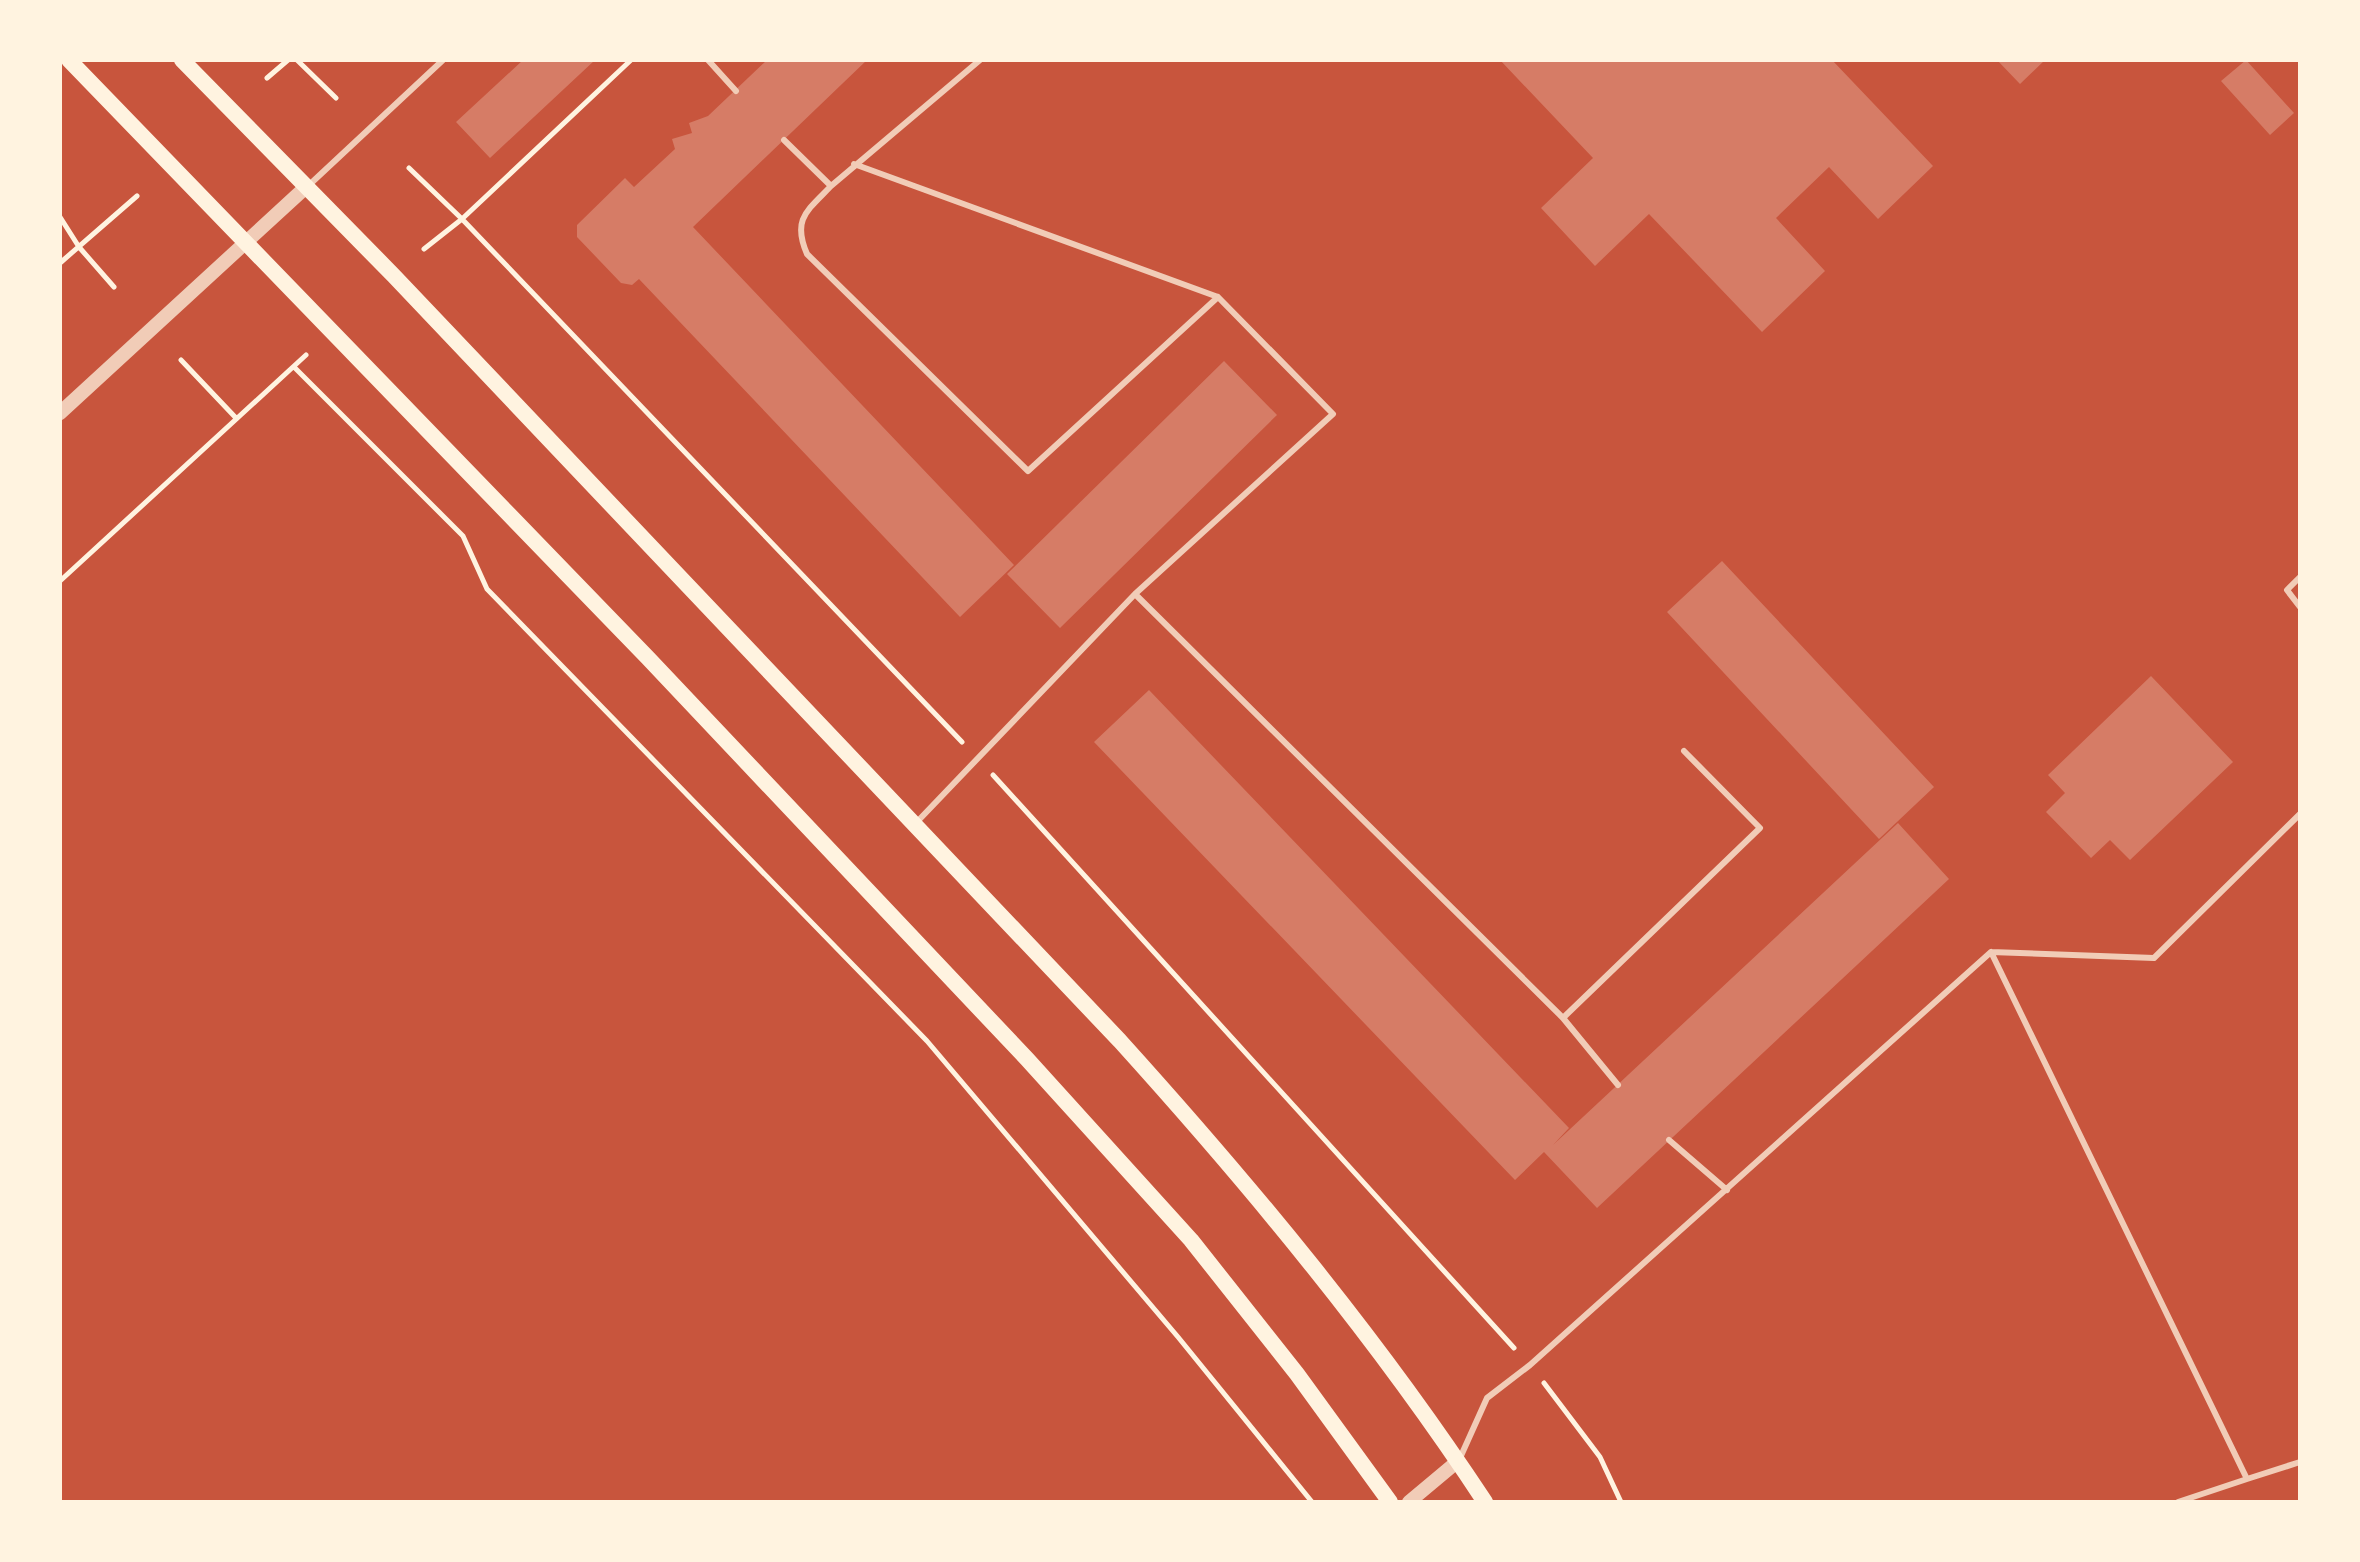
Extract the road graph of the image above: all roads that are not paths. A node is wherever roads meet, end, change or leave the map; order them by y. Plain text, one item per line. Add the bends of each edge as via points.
1 (69, 60) edge
2 (182, 60) edge
3 (443, 60) edge
4 (708, 60) edge
5 (980, 60) edge
6 (736, 91) dead end
7 (784, 140) dead end
8 (854, 164) junction
9 (831, 186) junction
10 (306, 187) junction
11 (244, 242) junction
12 (1218, 297) junction
13 (60, 413) edge
14 (2300, 577) edge
15 (1135, 594) junction
16 (2300, 607) edge
17 (1684, 751) dead end
18 (2300, 814) edge
19 (914, 825) junction
20 (1991, 952) junction
21 (1563, 1018) junction
22 (1618, 1085) dead end
23 (1669, 1140) dead end
24 (1727, 1190) junction
25 (1458, 1461) junction
26 (2300, 1462) edge
27 (2247, 1479) junction
28 (1390, 1502) edge
29 (1409, 1502) edge
30 (1485, 1502) edge
31 (2178, 1502) edge

1 - 11 main road
2 - 10 main road
3 - 10 lane
4 - 6 lane
5 - 8 lane
7 - 9 lane
8 - 9 lane
8 - 12 lane
9 - 12 lane via 804,215 799,234 807,254 1028,471
10 - 11 street
10 - 19 main road
11 - 13 street
11 - 28 main road via 648,658 1191,1240
12 - 15 lane via 1333,414
14 - 16 lane via 2287,590
15 - 19 lane
15 - 21 lane
17 - 21 lane via 1760,828
18 - 20 lane via 2154,958
19 - 25 main road via 1221,1152
20 - 24 lane
20 - 27 lane
21 - 22 lane
23 - 24 lane
24 - 25 lane via 1487,1398
25 - 29 street
25 - 30 main road
26 - 27 lane
27 - 31 lane

